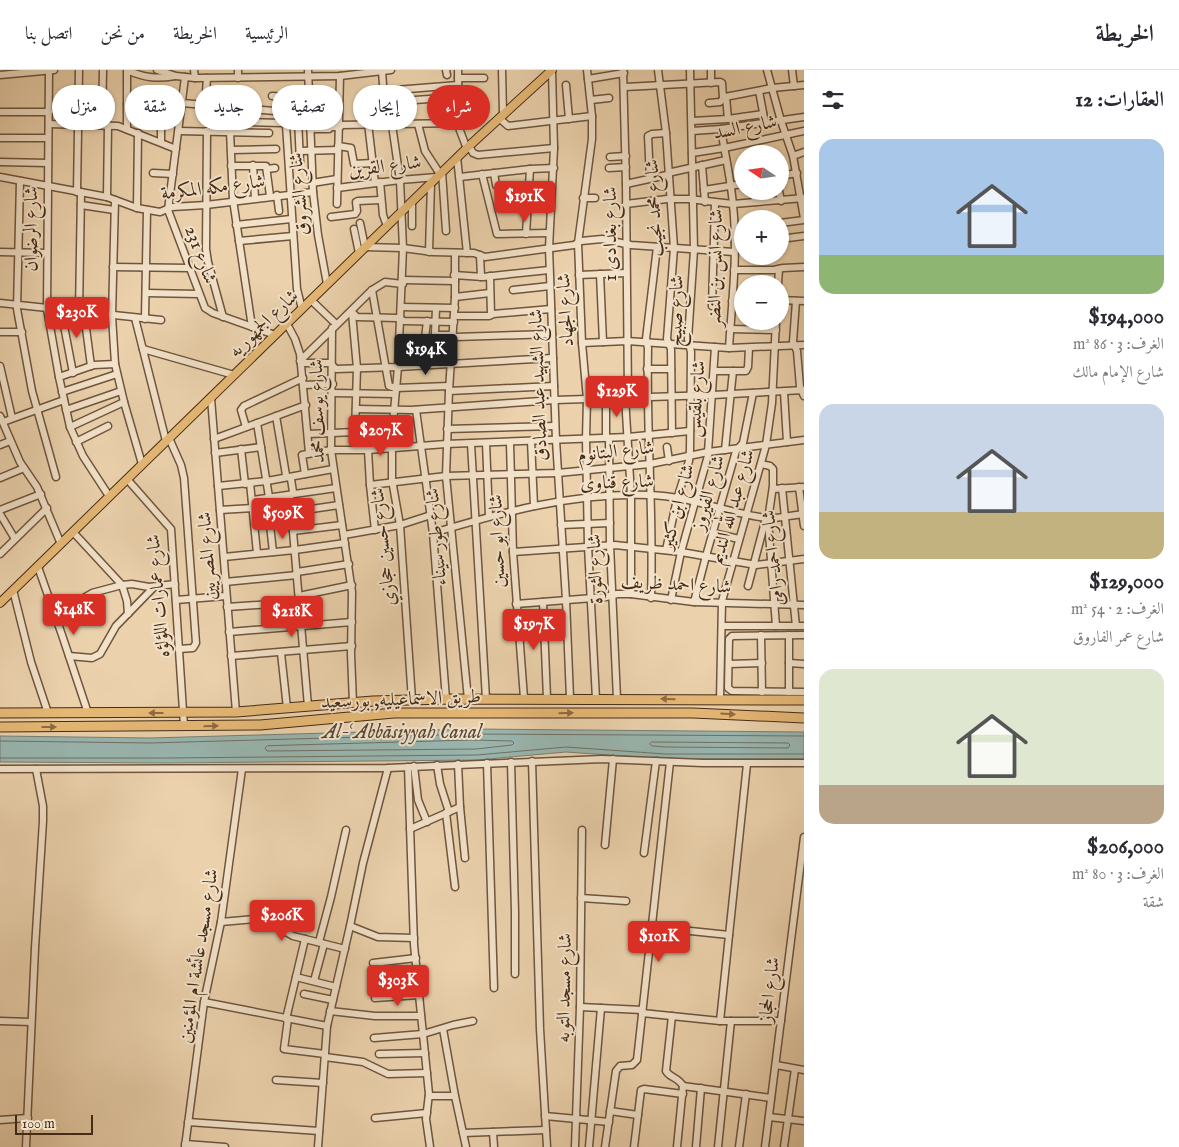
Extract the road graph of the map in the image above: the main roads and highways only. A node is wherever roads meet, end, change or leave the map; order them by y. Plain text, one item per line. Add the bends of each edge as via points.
1 (552, 70) edge
2 (0, 603) edge
3 (522, 698) junction
4 (543, 698) junction
5 (804, 700) edge
6 (0, 712) edge
7 (518, 713) junction
8 (540, 713) junction
9 (804, 718) edge
10 (0, 727) edge

1 - 2 main road, شارع الجمهوريه via 501,115
3 - 4 highway, طريق الاسماعيليه, بورسعيد
3 -> 6 highway, طريق الاسماعيليه, بورسعيد via 412,700 236,712
3 - 7 highway
5 -> 4 highway, طريق الاسماعيليه, بورسعيد
4 - 8 highway via 536,707
7 - 8 highway, طريق الاسماعيليه, بورسعيد
10 -> 7 highway, طريق الاسماعيليه, بورسعيد via 184,726 283,723 384,714
8 -> 9 highway, طريق الاسماعيليه, بورسعيد via 694,713

